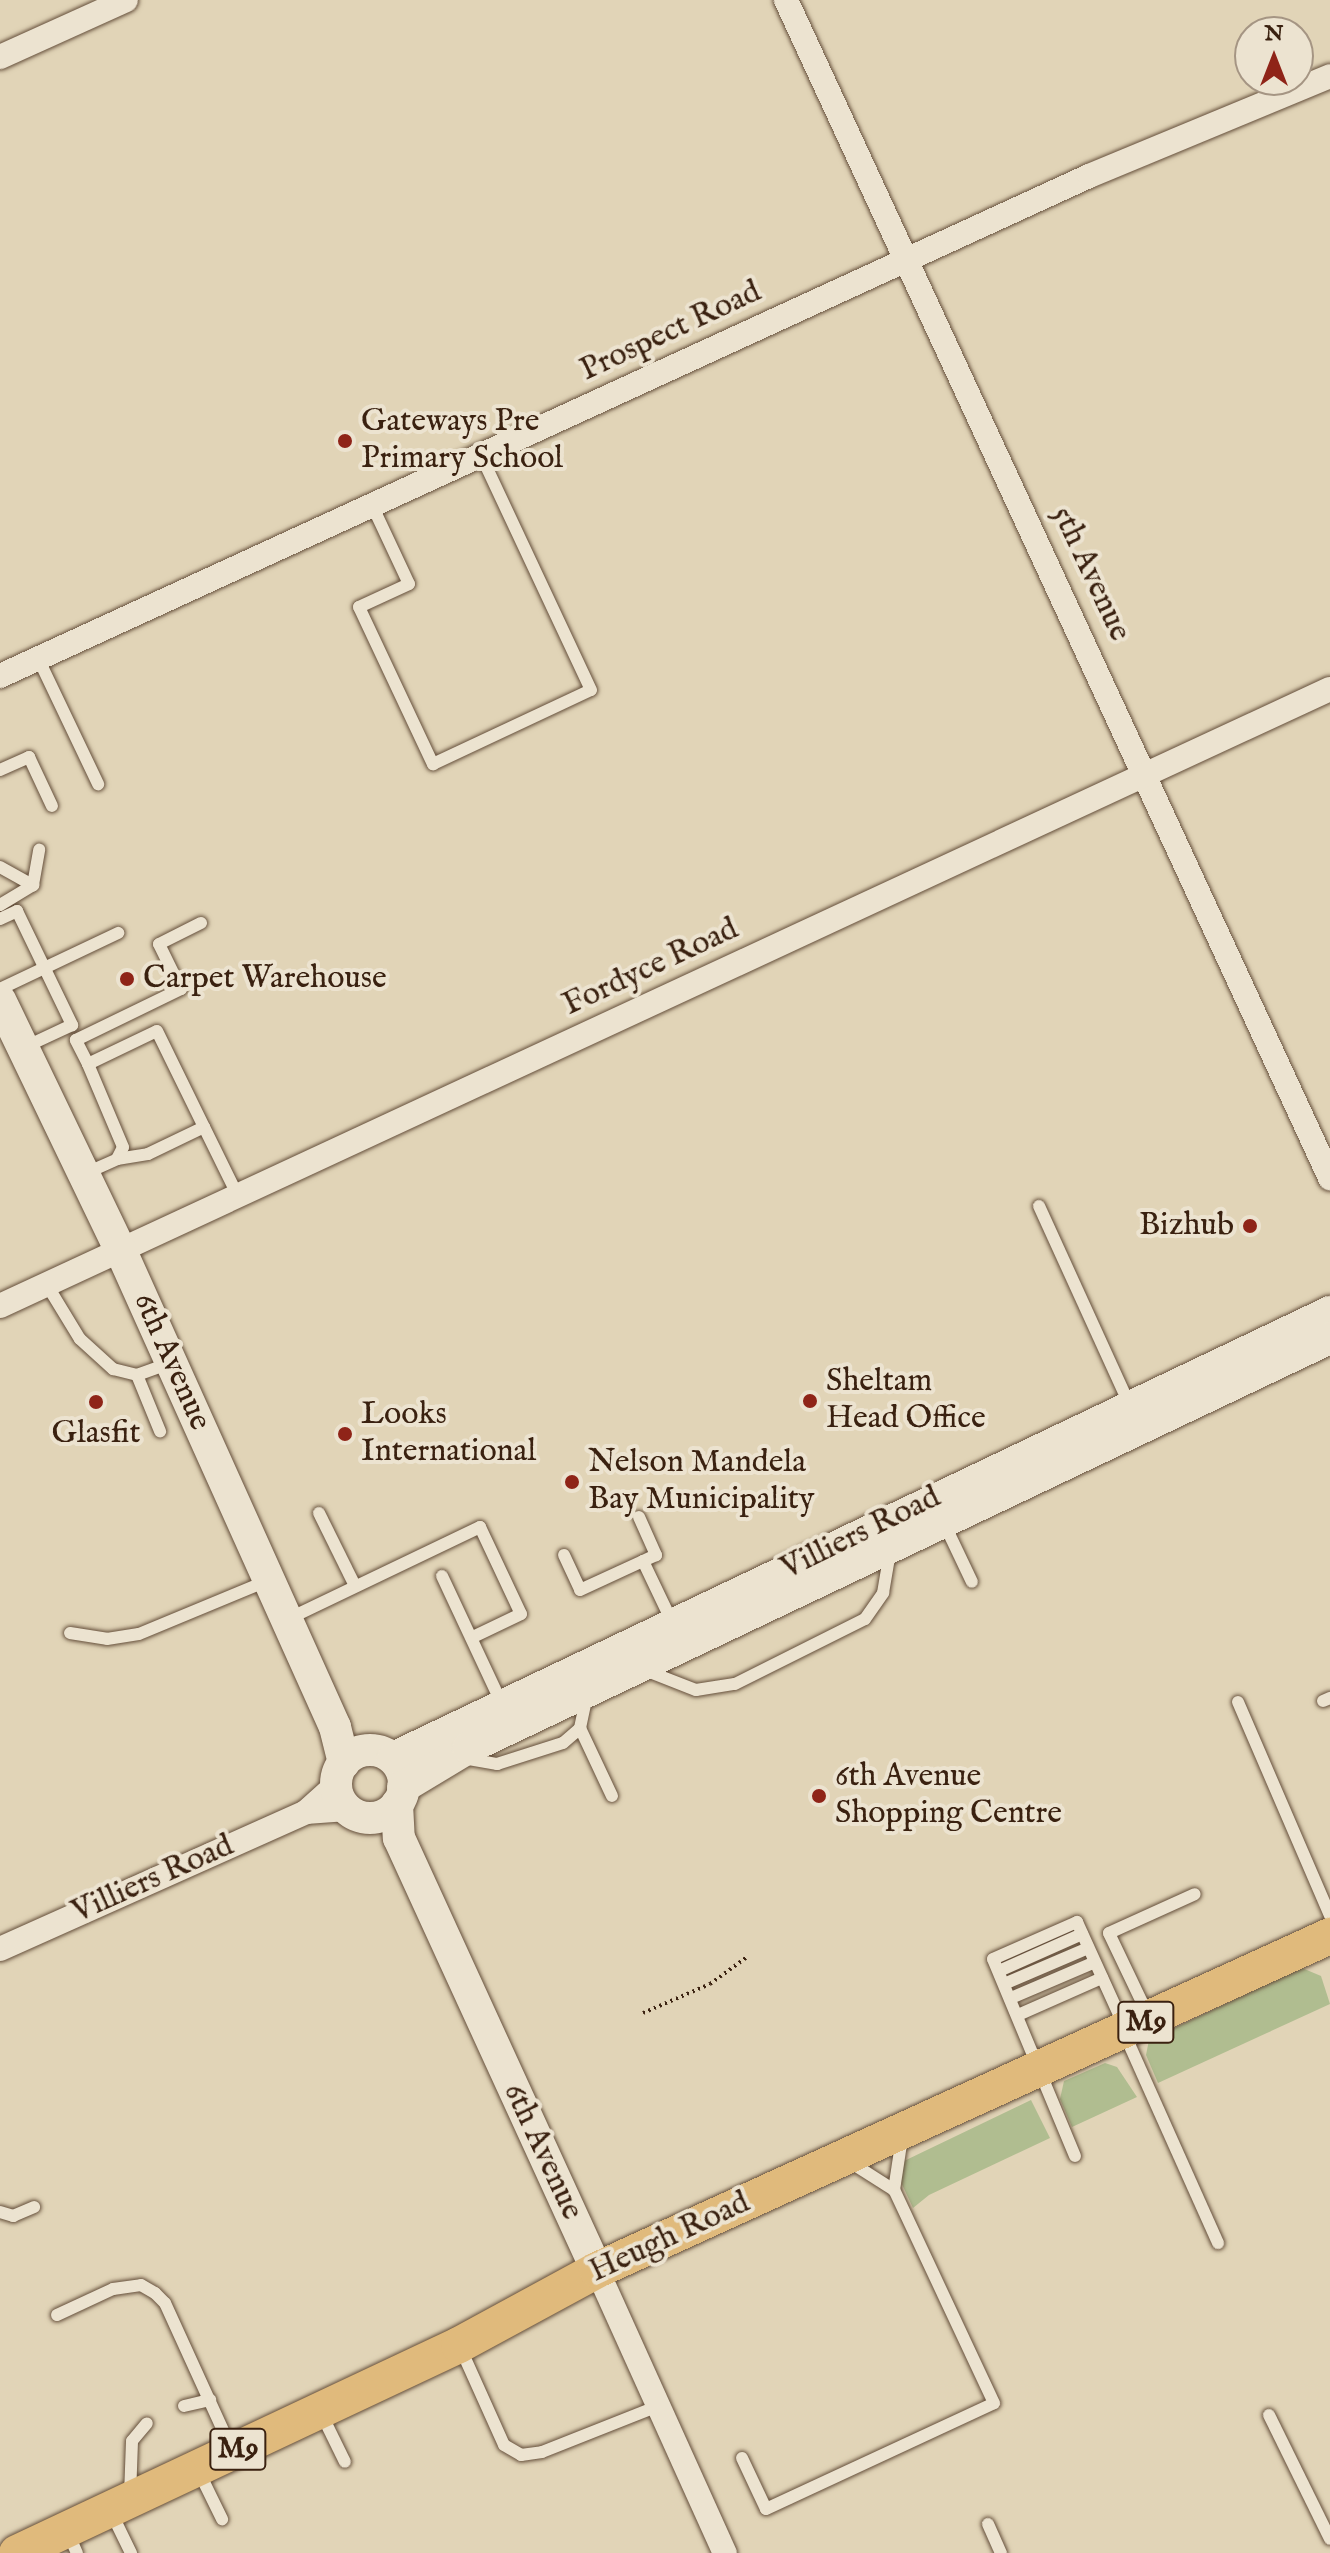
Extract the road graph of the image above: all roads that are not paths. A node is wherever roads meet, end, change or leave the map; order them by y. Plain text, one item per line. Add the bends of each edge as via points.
1 (126, 0) edge
2 (786, 0) edge
3 (0, 57) edge
4 (1330, 76) edge
5 (908, 258) junction
6 (481, 455) junction
7 (372, 505) junction
8 (38, 658) junction
9 (0, 676) edge
10 (1330, 689) edge
11 (0, 770) edge
12 (1147, 773) junction
13 (98, 784) dead end
14 (52, 806) dead end
15 (39, 850) dead end
16 (0, 867) edge
17 (33, 885) junction
18 (0, 905) edge
19 (0, 919) edge
20 (201, 923) dead end
21 (118, 933) dead end
22 (44, 968) junction
23 (0, 989) edge
24 (0, 1000) edge
25 (23, 1048) junction
26 (88, 1064) junction
27 (204, 1127) junction
28 (117, 1159) junction
29 (84, 1174) junction
30 (1330, 1178) edge
31 (238, 1196) junction
32 (1039, 1206) dead end
33 (121, 1251) junction
34 (47, 1285) junction
35 (0, 1306) edge
36 (1330, 1312) edge
37 (1330, 1338) edge
38 (171, 1363) junction
39 (137, 1375) junction
40 (1130, 1406) junction
41 (160, 1431) dead end
42 (938, 1512) junction
43 (319, 1513) dead end
44 (639, 1517) dead end
45 (890, 1549) junction
46 (564, 1555) dead end
47 (643, 1561) junction
48 (442, 1576) dead end
49 (268, 1580) junction
50 (972, 1582) dead end
51 (355, 1586) junction
52 (287, 1619) junction
53 (673, 1624) junction
54 (70, 1633) dead end
55 (471, 1638) junction
56 (638, 1667) junction
57 (588, 1691) junction
58 (1238, 1702) dead end
59 (503, 1707) junction
60 (580, 1728) junction
61 (454, 1755) junction
62 (370, 1784) junction
63 (612, 1796) dead end
64 (1195, 1894) dead end
65 (1330, 1916) edge
66 (1330, 1936) edge
67 (1088, 1948) junction
68 (0, 1949) edge
69 (1095, 1962) junction
70 (1102, 1978) junction
71 (1004, 1984) junction
72 (1011, 1998) junction
73 (1018, 2015) junction
74 (1133, 2027) junction
75 (1041, 2069) junction
76 (903, 2132) junction
77 (1075, 2156) dead end
78 (844, 2158) junction
79 (894, 2190) junction
80 (34, 2207) dead end
81 (0, 2212) edge
82 (1218, 2243) dead end
83 (597, 2270) junction
84 (57, 2315) dead end
85 (459, 2345) junction
86 (210, 2400) junction
87 (184, 2406) dead end
88 (658, 2406) junction
89 (320, 2410) junction
90 (1269, 2415) dead end
91 (147, 2423) dead end
92 (232, 2451) junction
93 (742, 2458) dead end
94 (345, 2462) dead end
95 (197, 2468) junction
96 (120, 2504) junction
97 (222, 2519) dead end
98 (988, 2524) dead end
99 (1330, 2539) edge
100 (72, 2541) edge
101 (17, 2553) edge
102 (131, 2553) edge
103 (725, 2553) edge
104 (1001, 2553) edge

1 - 3 street
2 - 5 street, 5th Avenue
4 - 5 street, Prospect Road via 1285,91
5 - 6 street, Prospect Road
5 - 12 street, 5th Avenue
6 - 7 street, Prospect Road
6 - 7 lane via 591,690 433,764 359,607 409,584
7 - 8 street, Prospect Road
8 - 9 street, Prospect Road
8 - 13 lane
10 - 12 street, Fordyce Road
11 - 14 lane via 29,757
12 - 30 street, 5th Avenue
12 - 31 street, Fordyce Road
15 - 17 lane
16 - 17 lane
17 - 18 lane
19 - 22 lane via 17,911
20 - 26 lane via 159,944 181,989 76,1040
21 - 22 lane
22 - 23 lane
22 - 25 lane via 72,1025
24 - 25 street, 6th Avenue
25 - 29 street, 6th Avenue
26 - 27 lane via 157,1031
26 - 28 lane via 122,1137
27 - 28 lane via 148,1154
27 - 31 lane
28 - 29 lane
29 - 33 street, 6th Avenue
31 - 33 street, Fordyce Road
32 - 40 lane
33 - 34 street, Fordyce Road
33 - 38 street, 6th Avenue
34 - 35 street, Fordyce Road
34 - 39 lane via 86,1346 113,1369
36 - 40 street, Villiers Road
37 - 42 street, Villiers Road
38 - 39 lane
38 - 49 street, 6th Avenue
39 - 41 lane
40 - 42 street, Villiers Road
42 - 45 street, Villiers Road
42 - 50 lane
42 - 53 street, Villiers Road
43 - 51 lane
44 - 47 lane via 656,1555
45 - 56 street, Villiers Road
45 - 56 lane via 889,1575 872,1613 735,1684 696,1690
46 - 47 lane via 580,1590
47 - 53 lane
48 - 55 lane
49 - 52 street, 6th Avenue
49 - 54 lane via 139,1634 107,1639
51 - 52 lane
51 - 55 lane via 480,1527 521,1614
52 - 62 street, 6th Avenue via 335,1727
53 - 59 street, Villiers Road
55 - 59 lane
56 - 57 street, Villiers Road
57 - 60 lane
57 - 61 street, Villiers Road
58 - 65 lane
59 - 62 street, Villiers Road
60 - 61 lane via 563,1743 497,1764
60 - 63 lane
61 - 62 street, Villiers Road
62 - 68 street, Villiers Road
62 - 83 street, 6th Avenue
64 - 74 lane via 1109,1933
66 - 74 main road, Heugh Road / M9
67 - 69 lane
67 - 71 lane
67 - 71 lane via 1077,1922 993,1959
69 - 70 lane
69 - 72 lane
70 - 73 lane
70 - 74 lane
71 - 72 lane
72 - 73 lane
73 - 75 lane
74 - 75 main road, Heugh Road / M9
74 - 82 lane
75 - 76 main road, Heugh Road / M9
75 - 77 lane
76 - 78 main road, Heugh Road / M9
76 - 79 lane
78 - 79 lane
78 - 83 main road, Heugh Road / M9
79 - 93 lane via 994,2403 766,2509
80 - 81 lane via 13,2216
83 - 85 main road, Heugh Road / M9
83 - 88 street, 6th Avenue
84 - 86 lane via 113,2289 141,2285 165,2303
85 - 88 lane via 504,2445 521,2455 542,2452
85 - 89 main road, Heugh Road / M9
86 - 87 lane
86 - 92 lane
88 - 103 street, 6th Avenue
89 - 92 main road, Heugh Road / M9
89 - 94 lane
90 - 99 lane
91 - 96 lane via 132,2441
92 - 95 main road, Heugh Road / M9
95 - 96 main road, Heugh Road / M9
95 - 97 lane
96 - 100 main road, Heugh Road / M9
96 - 102 lane
98 - 104 lane
100 - 101 main road, Heugh Road / M9

